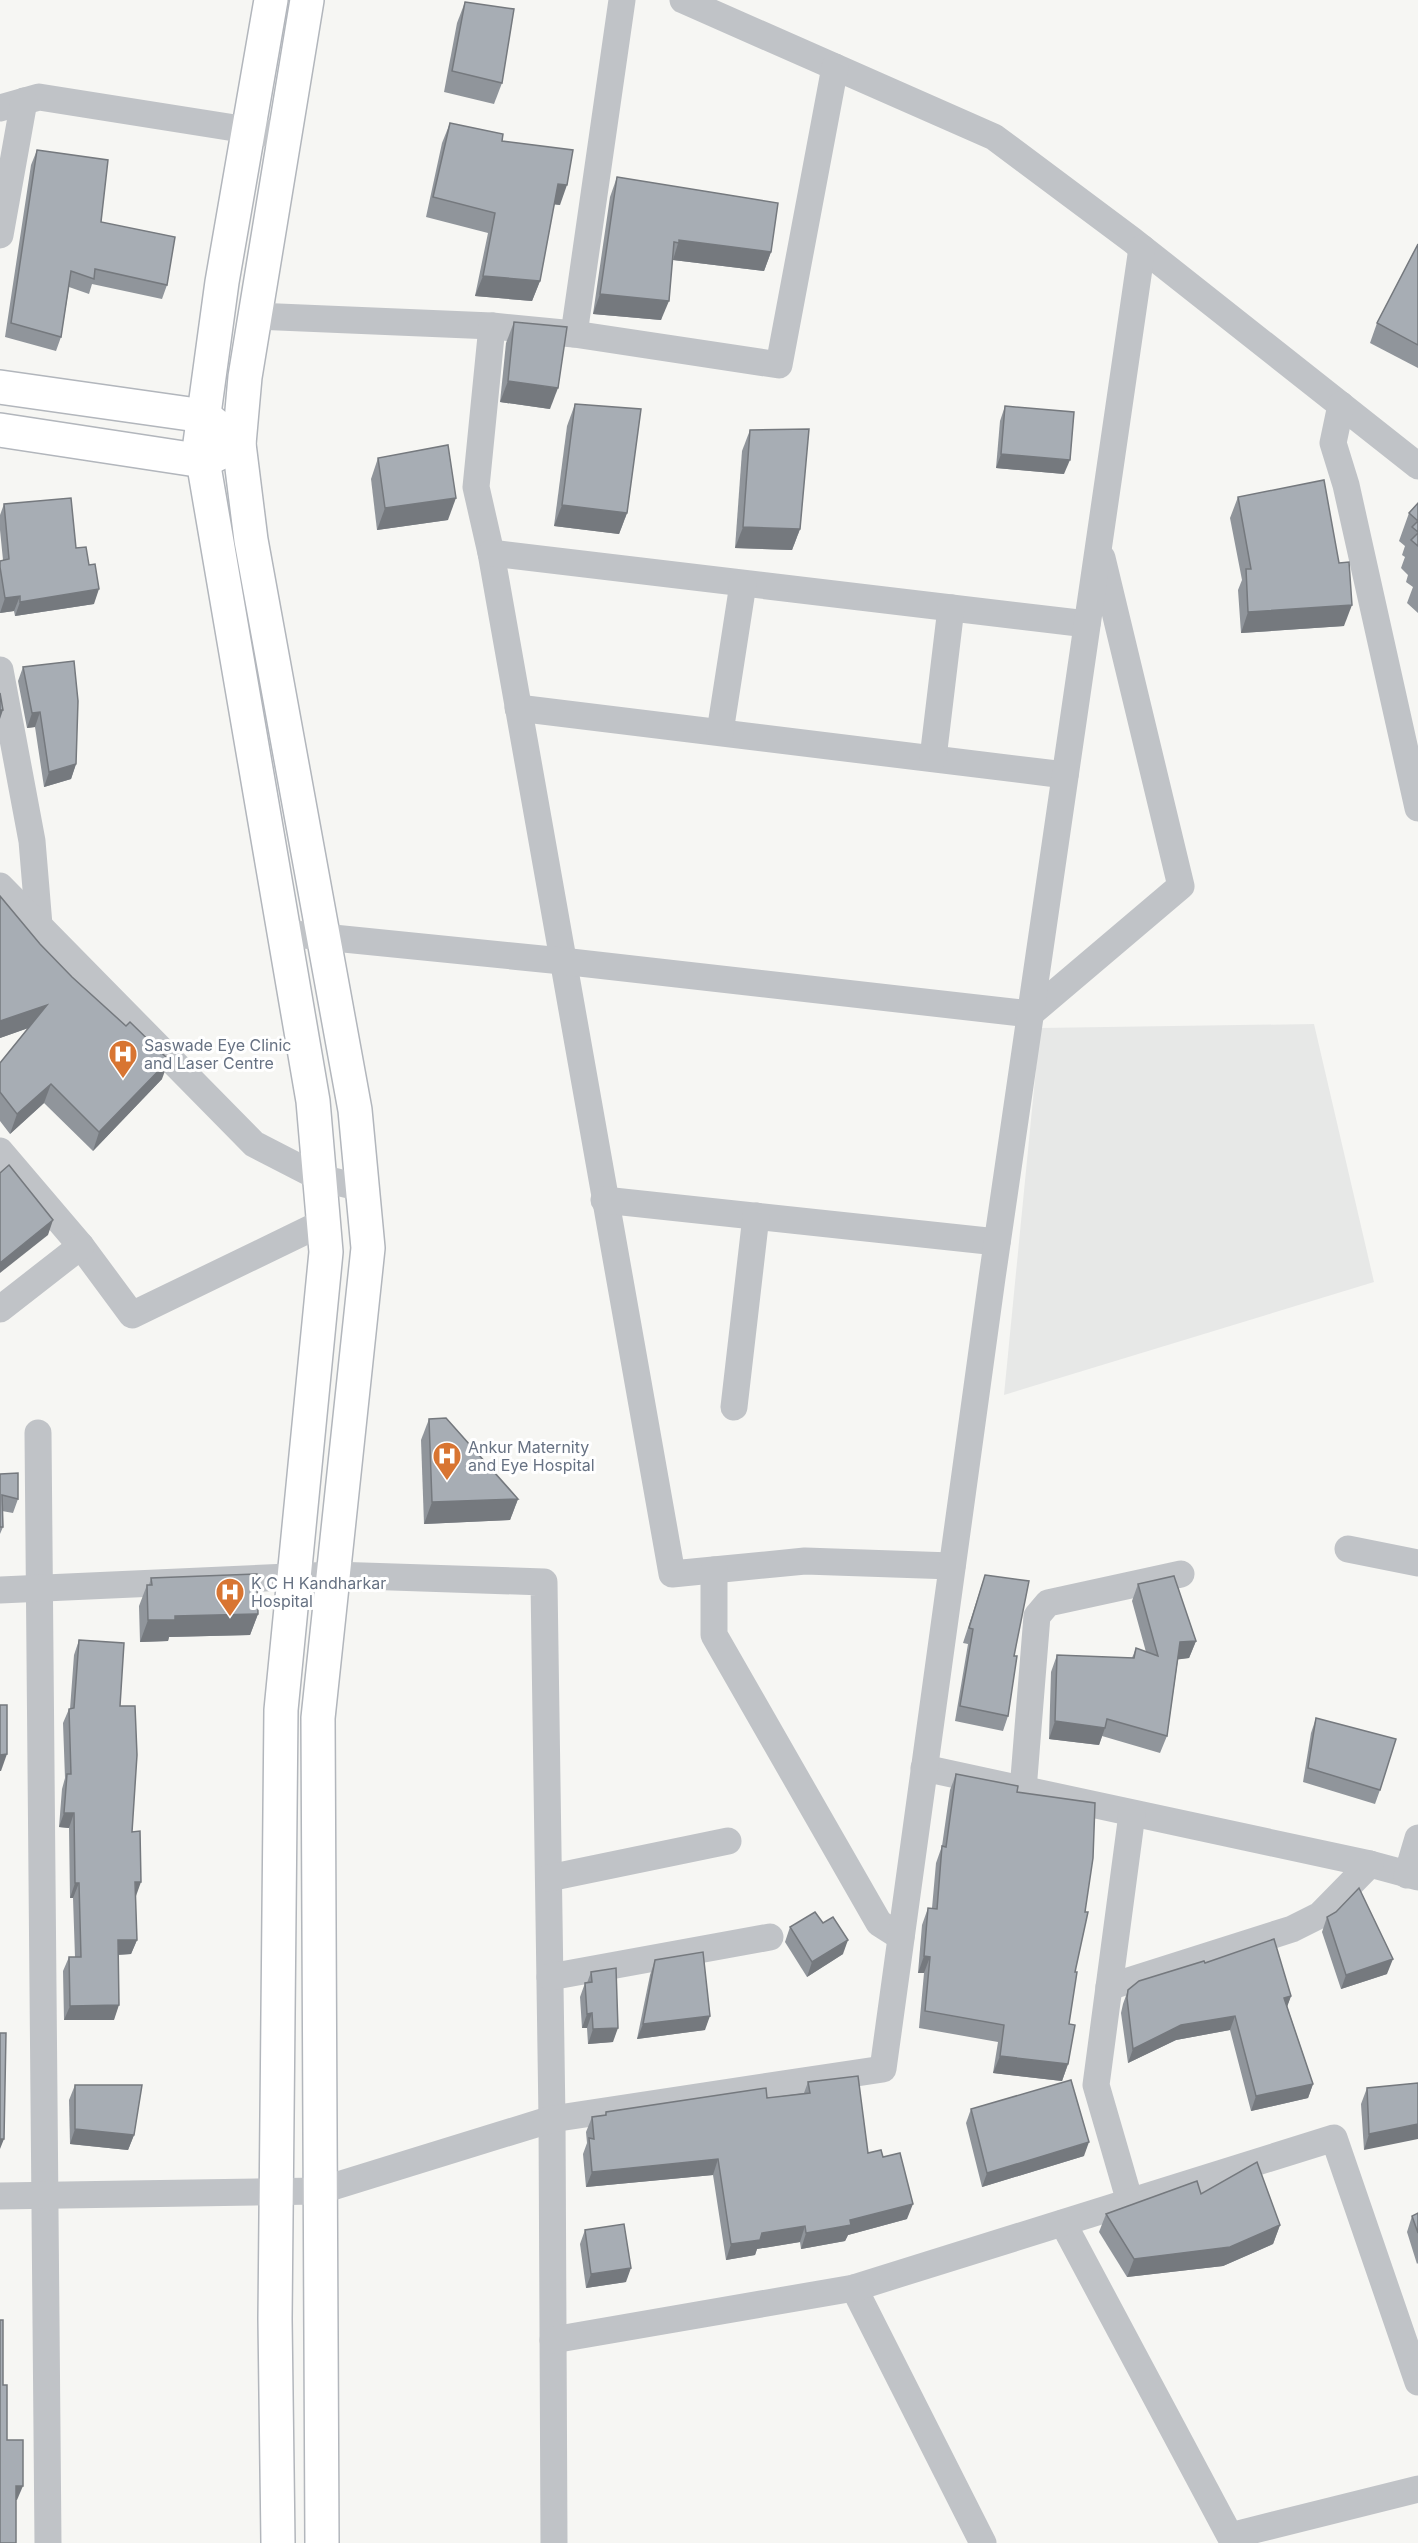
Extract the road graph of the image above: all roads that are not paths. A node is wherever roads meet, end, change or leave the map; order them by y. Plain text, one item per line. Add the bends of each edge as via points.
1 (271, 0) edge
2 (307, 0) edge
3 (622, 0) edge
4 (683, 0) edge
5 (835, 67) junction
6 (12, 104) edge
7 (248, 130) junction
8 (285, 136) junction
9 (0, 235) edge
10 (1142, 248) junction
11 (255, 316) junction
12 (492, 326) junction
13 (574, 334) junction
14 (0, 387) edge
15 (1341, 405) junction
16 (204, 416) junction
17 (0, 430) edge
18 (239, 444) junction
19 (203, 461) junction
20 (1418, 466) edge
21 (1099, 546) junction
22 (490, 553) junction
23 (743, 584) junction
24 (951, 608) junction
25 (1087, 624) junction
26 (0, 670) edge
27 (518, 708) junction
28 (720, 732) junction
29 (933, 758) junction
30 (1065, 775) junction
31 (1418, 808) edge
32 (0, 886) edge
33 (39, 925) junction
34 (284, 933) junction
35 (323, 937) junction
36 (562, 961) junction
37 (1030, 1014) junction
38 (3, 1161) edge
39 (320, 1178) junction
40 (362, 1188) junction
41 (604, 1200) junction
42 (756, 1216) junction
43 (324, 1222) junction
44 (997, 1242) junction
45 (81, 1246) junction
46 (0, 1309) edge
47 (734, 1407) dead end
48 (38, 1433) dead end
49 (1348, 1549) dead end
50 (1418, 1563) edge
51 (952, 1566) junction
52 (714, 1570) junction
53 (1181, 1574) dead end
54 (333, 1575) junction
55 (294, 1577) junction
56 (42, 1588) junction
57 (0, 1590) edge
58 (924, 1768) junction
59 (1023, 1790) junction
60 (1132, 1814) junction
61 (1418, 1838) edge
62 (728, 1841) dead end
63 (1370, 1864) junction
64 (1413, 1876) edge
65 (549, 1878) junction
66 (770, 1937) dead end
67 (901, 1937) junction
68 (550, 1977) junction
69 (1109, 1987) junction
70 (552, 2119) junction
71 (276, 2191) junction
72 (319, 2191) junction
73 (45, 2195) junction
74 (0, 2196) edge
75 (1130, 2202) junction
76 (1063, 2223) junction
77 (854, 2288) junction
78 (553, 2340) junction
79 (1418, 2382) edge
80 (1418, 2489) edge
81 (48, 2543) edge
82 (278, 2543) edge
83 (322, 2543) edge
84 (554, 2543) edge
85 (983, 2543) edge

1 - 7 street
2 - 8 street
3 - 13 street
4 - 5 street
5 - 10 street via 994,137
5 - 13 street via 780,365
6 - 7 street via 39,97
6 - 9 street
7 - 8 street
7 - 16 street
8 - 11 street
10 - 15 street
10 - 21 street
11 - 12 street
11 - 18 street
12 - 13 street
12 - 22 street via 476,487
14 - 16 street
15 - 20 street
15 - 31 street via 1333,443 1346,485
16 - 18 street
16 - 19 street via 200,443
17 - 19 street
18 - 19 street
18 - 35 street via 251,540
19 - 34 street
21 - 25 street
21 - 37 street via 1181,886
22 - 23 street
22 - 27 street
23 - 24 street
23 - 28 street
24 - 25 street
24 - 29 street
25 - 30 street
26 - 33 street via 32,841
27 - 28 street
27 - 36 street
28 - 29 street
29 - 30 street
30 - 37 street
32 - 33 street
33 - 39 street via 254,1144
34 - 35 street
34 - 39 street via 313,1101
35 - 36 street
35 - 40 street via 355,1110
36 - 37 street
36 - 41 street
37 - 44 street
38 - 45 street
39 - 40 street
39 - 43 street
40 - 54 street via 368,1248
41 - 42 street
41 - 52 street via 672,1574
42 - 44 street
42 - 47 street
43 - 45 street via 132,1315
43 - 55 street via 326,1252
44 - 51 street
45 - 46 street
48 - 56 street
49 - 50 street
51 - 52 street via 805,1561
51 - 58 street
52 - 67 street via 714,1635 879,1923
53 - 59 street via 1048,1603 1041,1608 1037,1616
54 - 55 street
54 - 65 street via 544,1582
54 - 72 street via 318,1718
55 - 56 street
55 - 71 street via 281,1710
56 - 57 street
56 - 73 street
58 - 59 street
58 - 67 street
59 - 60 street
60 - 63 street
60 - 69 street
61 - 64 street
62 - 65 street
63 - 64 street
63 - 69 street via 1320,1915 1292,1929
65 - 68 street
66 - 68 street
67 - 70 street via 883,2068
68 - 70 street
69 - 75 street via 1096,2085
70 - 72 street
70 - 78 street
71 - 72 street
71 - 73 street
71 - 82 street
72 - 83 street
73 - 74 street
73 - 81 street
75 - 76 street
75 - 79 street via 1334,2138
76 - 77 street
76 - 80 street via 1230,2536
77 - 78 street
77 - 85 street
78 - 84 street

